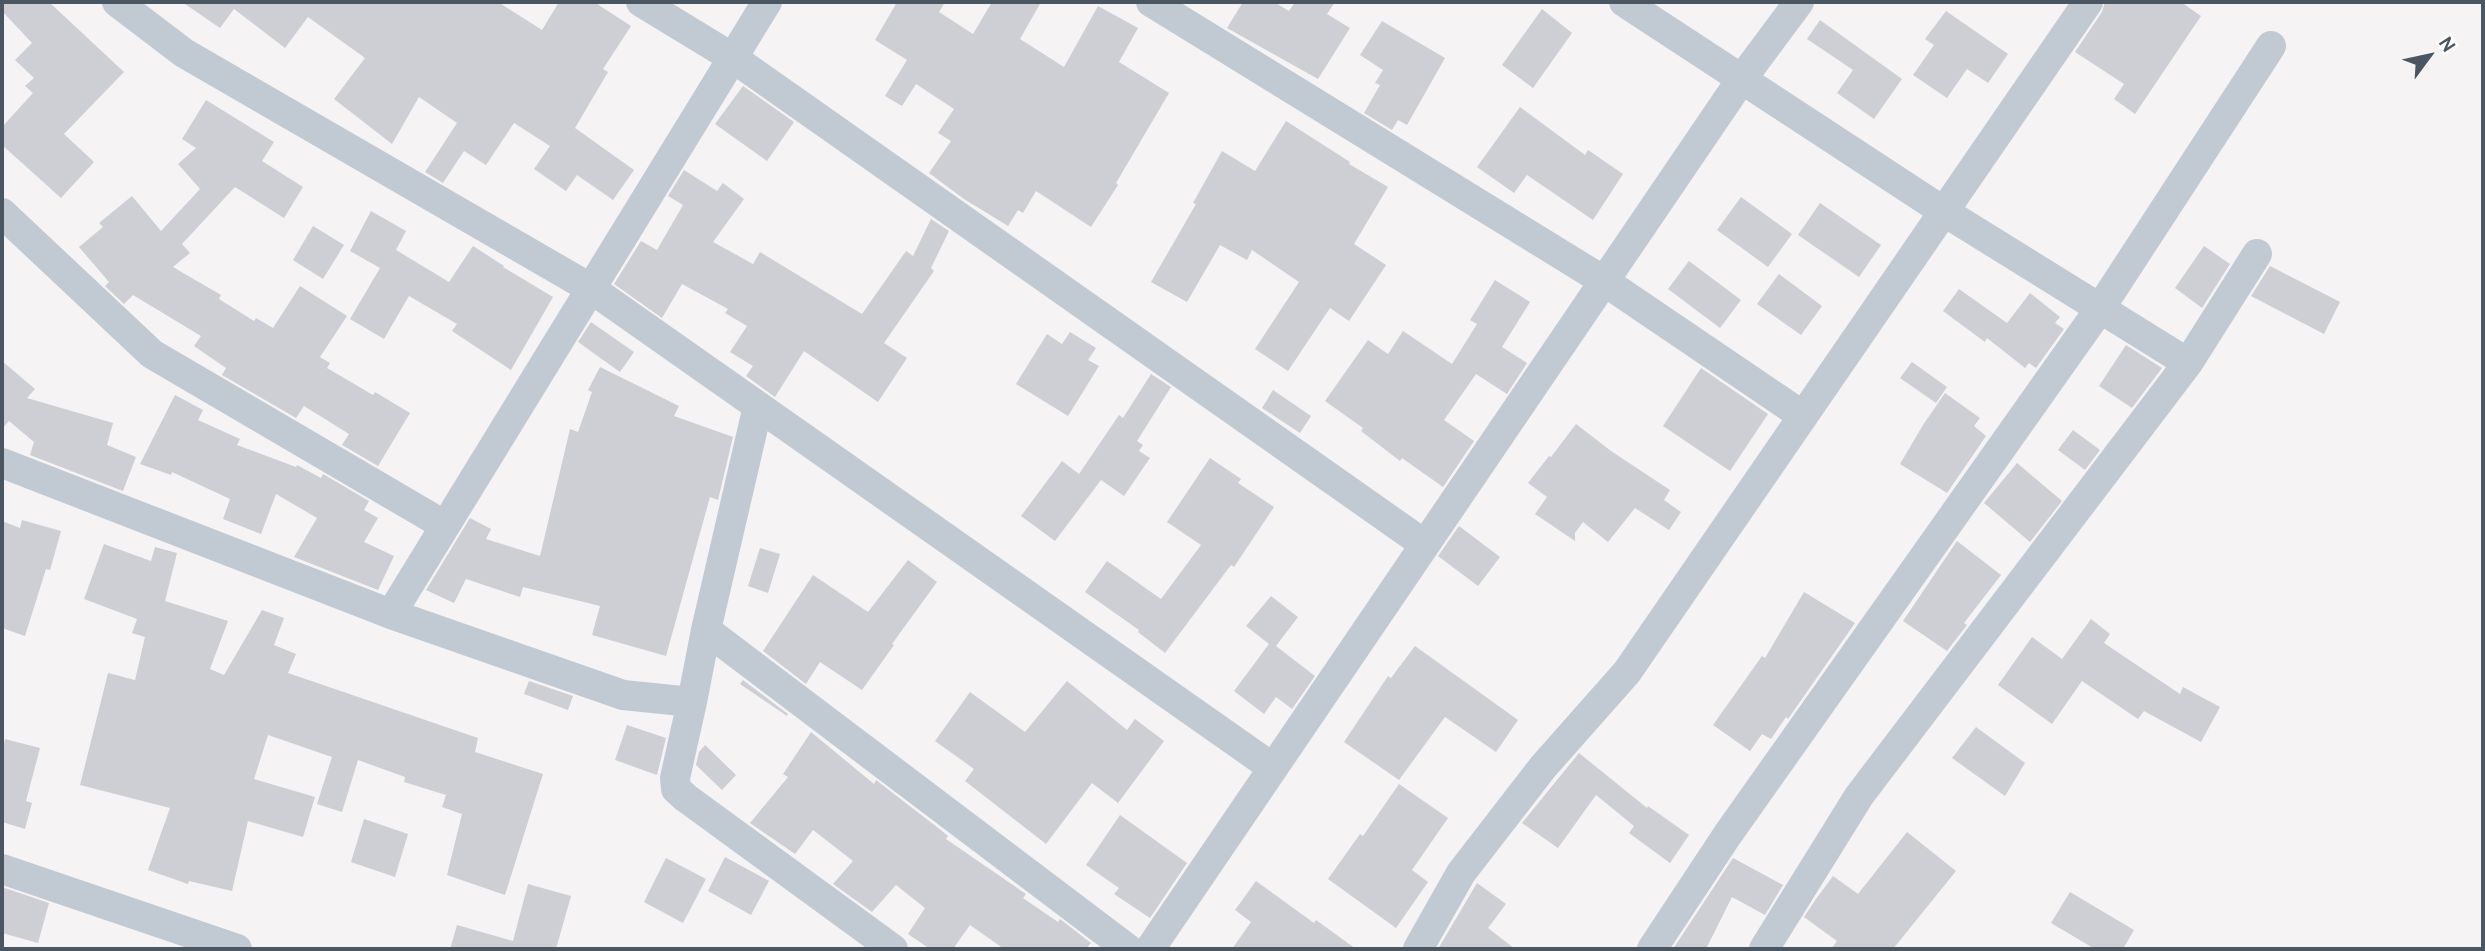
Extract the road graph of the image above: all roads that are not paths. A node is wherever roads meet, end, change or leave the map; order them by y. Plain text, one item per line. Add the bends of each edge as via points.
1 (117, 2) edge
2 (641, 2) edge
3 (767, 2) edge
4 (1151, 2) edge
5 (1624, 2) edge
6 (1799, 2) edge
7 (2088, 2) edge
8 (2271, 46) dead end
9 (733, 58) junction
10 (1741, 80) junction
11 (1942, 211) junction
12 (2, 213) edge
13 (2257, 254) dead end
14 (1604, 281) junction
15 (590, 288) junction
16 (2099, 310) junction
17 (2188, 363) junction
18 (758, 405) junction
19 (1803, 416) junction
20 (2, 463) edge
21 (444, 525) junction
22 (1424, 544) junction
23 (391, 614) junction
24 (706, 630) junction
25 (692, 702) junction
26 (1273, 768) junction
27 (2, 869) edge
28 (237, 949) edge
29 (893, 949) edge
30 (1128, 949) edge
31 (1150, 949) edge
32 (1418, 949) edge
33 (1652, 949) edge
34 (1764, 949) edge

1 - 15 street via 184,53
2 - 9 street
3 - 9 street
4 - 14 street
5 - 10 street
6 - 10 street
7 - 11 street
8 - 16 street
9 - 15 street
9 - 22 street
10 - 11 street
10 - 14 street
11 - 16 street
11 - 19 street
12 - 21 street via 152,354
13 - 17 street
14 - 19 street
14 - 22 street
15 - 18 street
15 - 21 street
16 - 17 street
16 - 33 street via 1728,834
17 - 34 street via 1859,796
18 - 24 street
18 - 26 street
19 - 32 street via 1627,672 1543,767 1461,873
20 - 23 street
21 - 23 street
22 - 26 street
23 - 25 street via 623,695
24 - 25 street
24 - 30 street
25 - 29 street via 676,789
26 - 31 street
27 - 28 street

